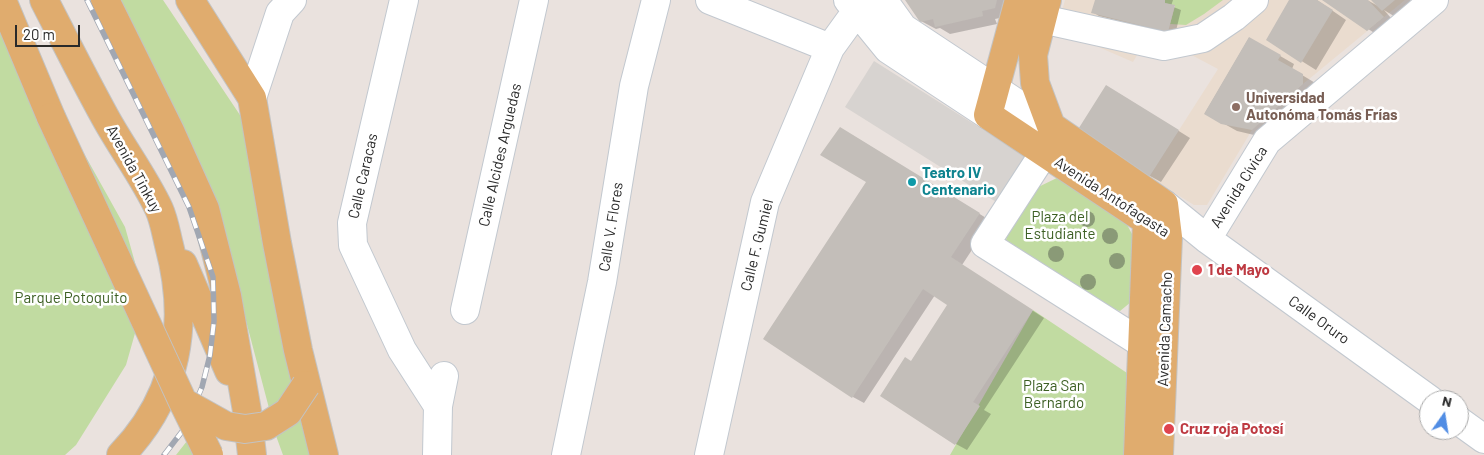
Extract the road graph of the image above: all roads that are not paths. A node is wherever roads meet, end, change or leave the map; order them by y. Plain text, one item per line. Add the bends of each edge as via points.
1 (2, 0) edge
2 (44, 0) edge
3 (105, 0) edge
4 (190, 0) edge
5 (292, 0) edge
6 (404, 0) edge
7 (534, 0) edge
8 (656, 0) edge
9 (710, 0) edge
10 (883, 0) edge
11 (1019, 0) edge
12 (1254, 0) edge
13 (1434, 0) edge
14 (859, 4) edge
15 (1044, 9) edge
16 (830, 48) junction
17 (252, 98) junction
18 (992, 102) junction
19 (1051, 126) junction
20 (1044, 153) junction
21 (159, 210) junction
22 (1156, 212) junction
23 (1168, 238) junction
24 (1207, 239) junction
25 (465, 310) dead end
26 (1143, 344) junction
27 (444, 376) dead end
28 (306, 385) junction
29 (1419, 392) edge
30 (183, 402) junction
31 (438, 406) junction
32 (247, 411) junction
33 (1469, 428) edge
34 (1484, 439) edge
35 (121, 455) edge
36 (209, 455) edge
37 (252, 455) edge
38 (324, 455) edge
39 (437, 455) edge
40 (566, 455) edge
41 (708, 455) edge
42 (1138, 455) edge
43 (1160, 455) edge

1 - 30 main road, bridge via 51,118
2 - 21 main road, Avenida Tinkuy
3 - 32 main road via 205,209 227,296
4 - 17 main road
5 - 17 street via 280,14
6 - 31 street, Calle Caracas via 352,223 353,244 402,350
7 - 25 street, Calle Alcides Arguedas
8 - 40 street, Calle V. Flores via 634,86 602,282
9 - 16 street
10 - 18 street, Avenida Antofagasta via 903,28
11 - 18 main road
12 - 15 street via 1203,38 1164,46
13 - 24 street, Avenida Cívica via 1267,141
14 - 16 street, Calle F. Gumiel
14 - 18 street, Avenida Antofagasta via 888,49
15 - 19 main road via 1033,55 1035,82
16 - 41 street, Calle F. Gumiel via 765,202
17 - 28 main road
18 - 19 street, Avenida Antofagasta
18 - 20 main road, Avenida Antofagasta
19 - 22 main road, Avenida Antofagasta
20 - 22 main road, Avenida Antofagasta
20 - 26 street via 985,244
21 - 32 main road
21 - 35 main road, Avenida Tinkuy via 176,271 179,318 176,355 155,412
22 - 23 main road, Avenida Antofagasta
22 - 24 street, Avenida Antofagasta
22 - 26 main road, Avenida Camacho
23 - 24 street, Avenida Antofagasta
23 - 43 main road, Avenida Camacho
24 - 29 street, Calle Oruro
26 - 42 main road, Avenida Camacho
27 - 31 street
28 - 30 main road, bridge via 288,412 266,426 244,429 226,426
28 - 38 main road
30 - 36 main road, bridge
31 - 39 street
32 - 37 main road
33 - 34 street

